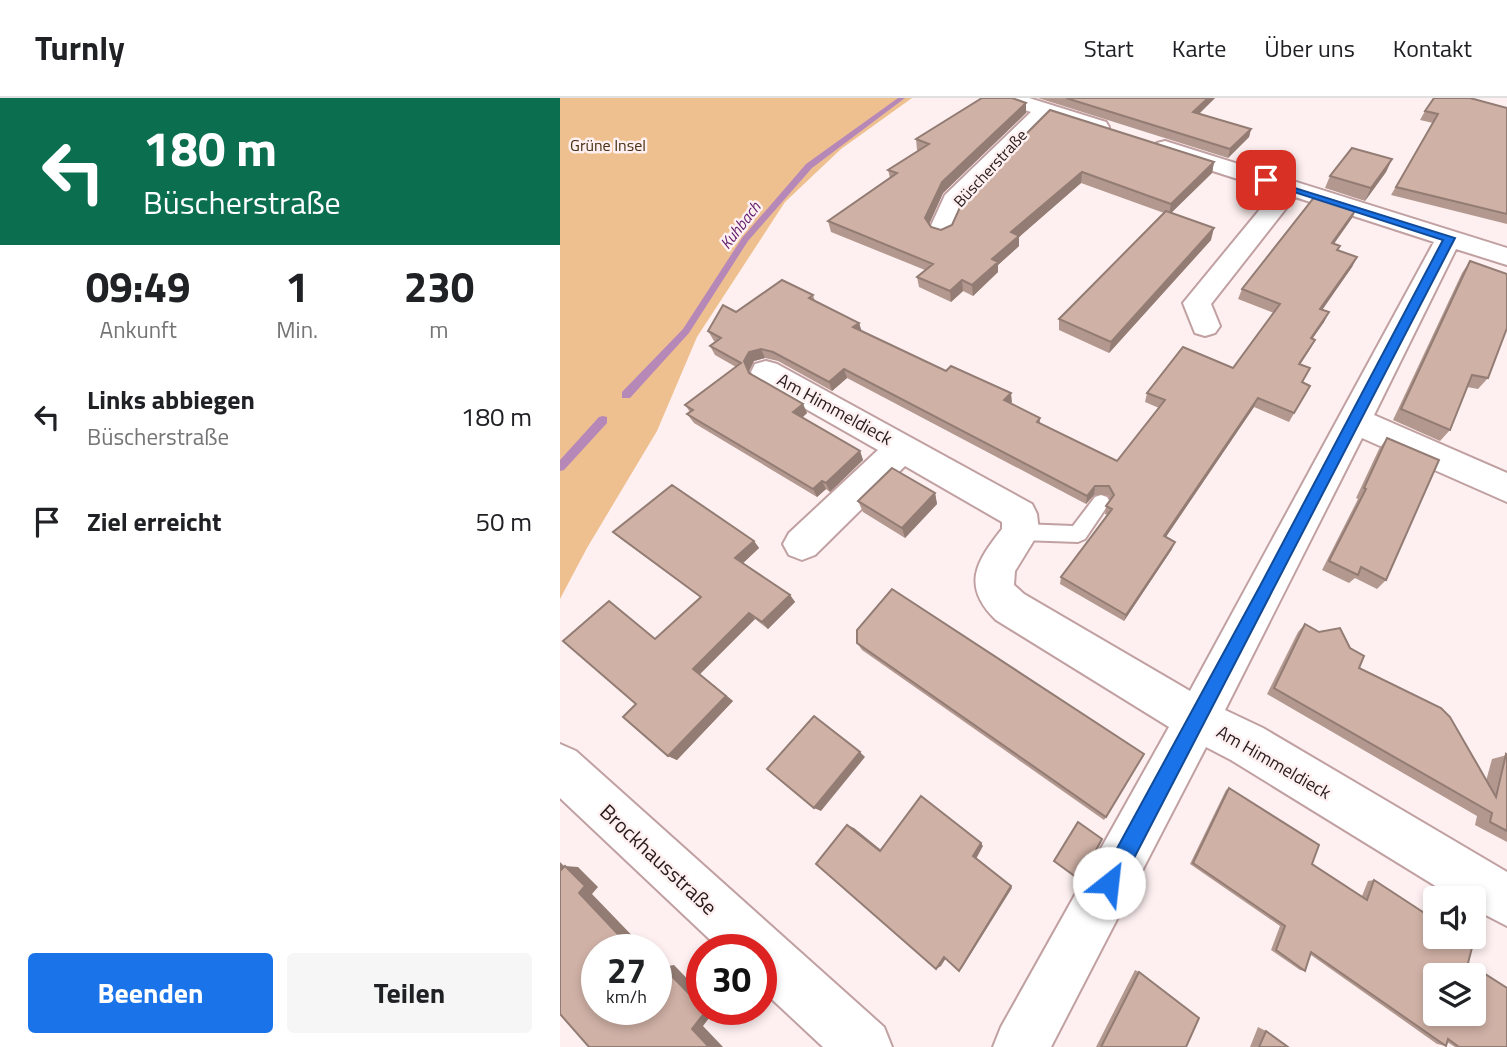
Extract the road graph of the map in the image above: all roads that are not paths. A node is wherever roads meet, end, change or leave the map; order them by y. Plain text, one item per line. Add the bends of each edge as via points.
1 (1008, 98) edge
2 (1045, 110) junction
3 (1122, 135) edge
4 (1148, 143) edge
5 (1291, 187) junction
6 (942, 230) edge
7 (1449, 238) junction
8 (1507, 257) edge
9 (1205, 326) dead end
10 (766, 372) dead end
11 (1354, 420) junction
12 (903, 447) junction
13 (1507, 488) edge
14 (1101, 502) edge
15 (1021, 532) junction
16 (802, 544) dead end
17 (1198, 720) junction
18 (560, 767) edge
19 (1507, 901) edge
20 (742, 934) edge
21 (777, 967) edge
22 (864, 1047) edge
23 (1021, 1047) edge

1 - 2 street, Büscherstraße
2 - 3 street, Büscherstraße
2 - 6 street, Büscherstraße via 954,200
4 - 5 street
5 - 7 street
5 - 9 street via 1197,303
7 - 8 street
7 - 11 street
10 - 12 street, Am Himmeldieck
11 - 13 street
11 - 17 street
12 - 15 street, Am Himmeldieck via 1019,514
12 - 16 street, Am Himmeldieck
14 - 15 lane via 1078,534
15 - 17 street, Am Himmeldieck via 992,572 1000,599
17 - 19 street, Am Himmeldieck via 1247,744
17 - 23 street
18 - 20 street, Brockhausstraße
21 - 22 street, Brockhausstraße

